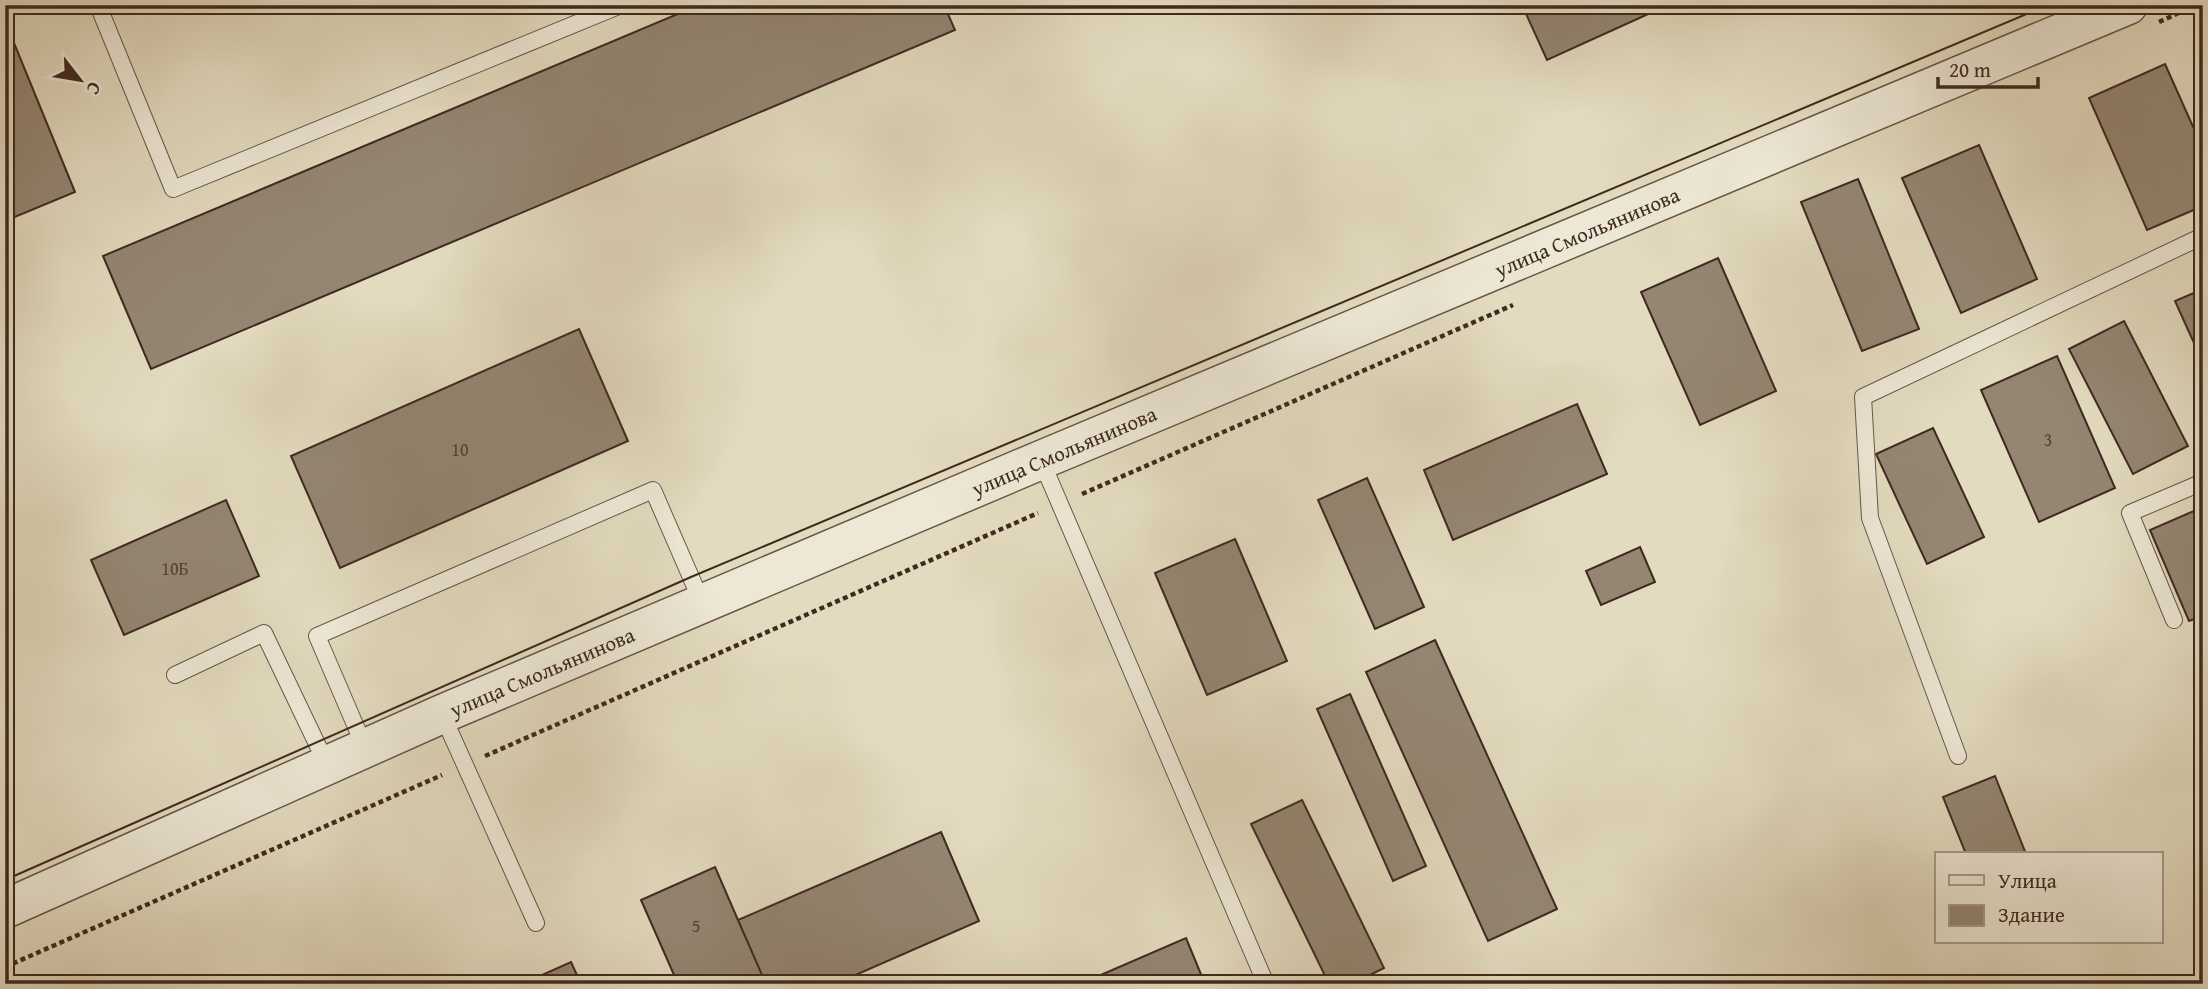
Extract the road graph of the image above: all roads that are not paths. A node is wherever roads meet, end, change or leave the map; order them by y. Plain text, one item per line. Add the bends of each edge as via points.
1 (98, 5) edge
2 (621, 5) edge
3 (2143, 14) edge
4 (2203, 236) edge
5 (1041, 460) junction
6 (2203, 482) edge
7 (703, 605) junction
8 (2174, 620) dead end
9 (175, 675) dead end
10 (442, 714) junction
11 (365, 748) junction
12 (1958, 756) dead end
13 (327, 765) junction
14 (5, 909) edge
15 (536, 923) dead end
16 (1266, 984) edge

1 - 2 lane via 173,189
3 - 5 street, улица Смольянинова
4 - 12 lane via 1863,397 1870,518
5 - 7 street, улица Смольянинова
5 - 16 lane
6 - 8 lane via 2130,513
7 - 10 street, улица Смольянинова
7 - 11 lane via 653,490 317,636
9 - 13 lane via 264,633
10 - 11 street, улица Смольянинова
10 - 15 lane
11 - 13 street, улица Смольянинова
13 - 14 street, улица Смольянинова

